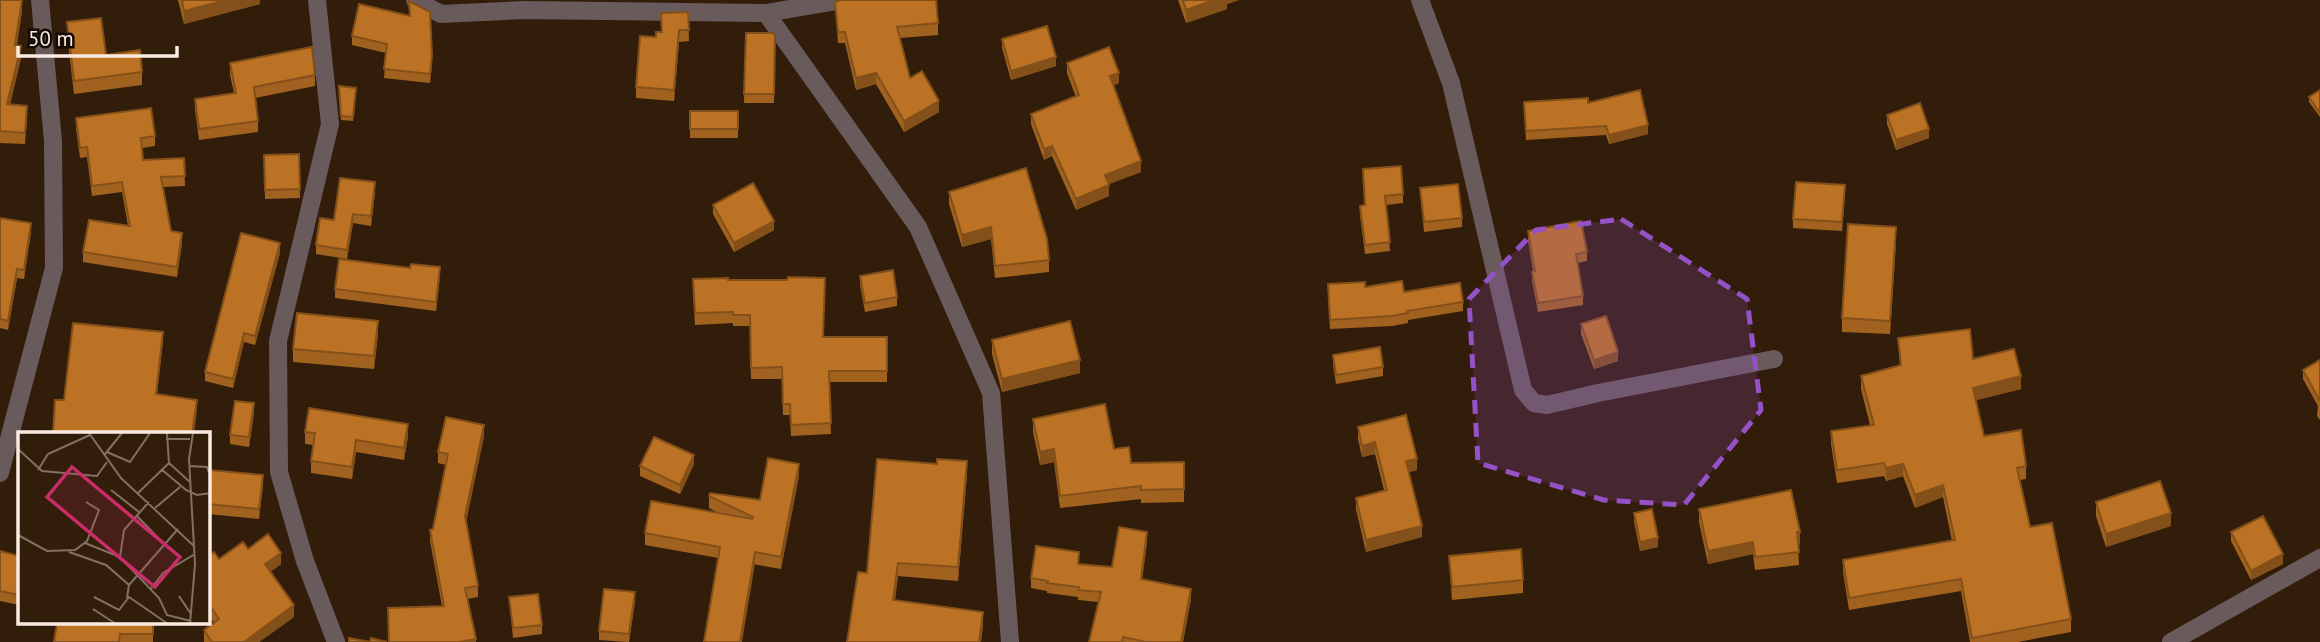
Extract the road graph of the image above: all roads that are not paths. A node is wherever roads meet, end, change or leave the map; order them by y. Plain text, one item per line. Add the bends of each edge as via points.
1 (40, 0) edge
2 (317, 0) edge
3 (415, 0) edge
4 (843, 0) edge
5 (1420, 0) edge
6 (765, 13) junction
7 (1774, 359) dead end
8 (0, 473) edge
9 (2320, 558) edge
10 (340, 641) edge
11 (1010, 642) edge
12 (2171, 642) edge

1 - 8 street via 53,141 54,268
2 - 10 street via 330,124 278,341 279,472 305,561
3 - 6 street via 441,13
4 - 6 street
5 - 7 street via 1451,83 1523,390 1534,403 1547,405
6 - 11 street via 918,227 991,393
9 - 12 street

